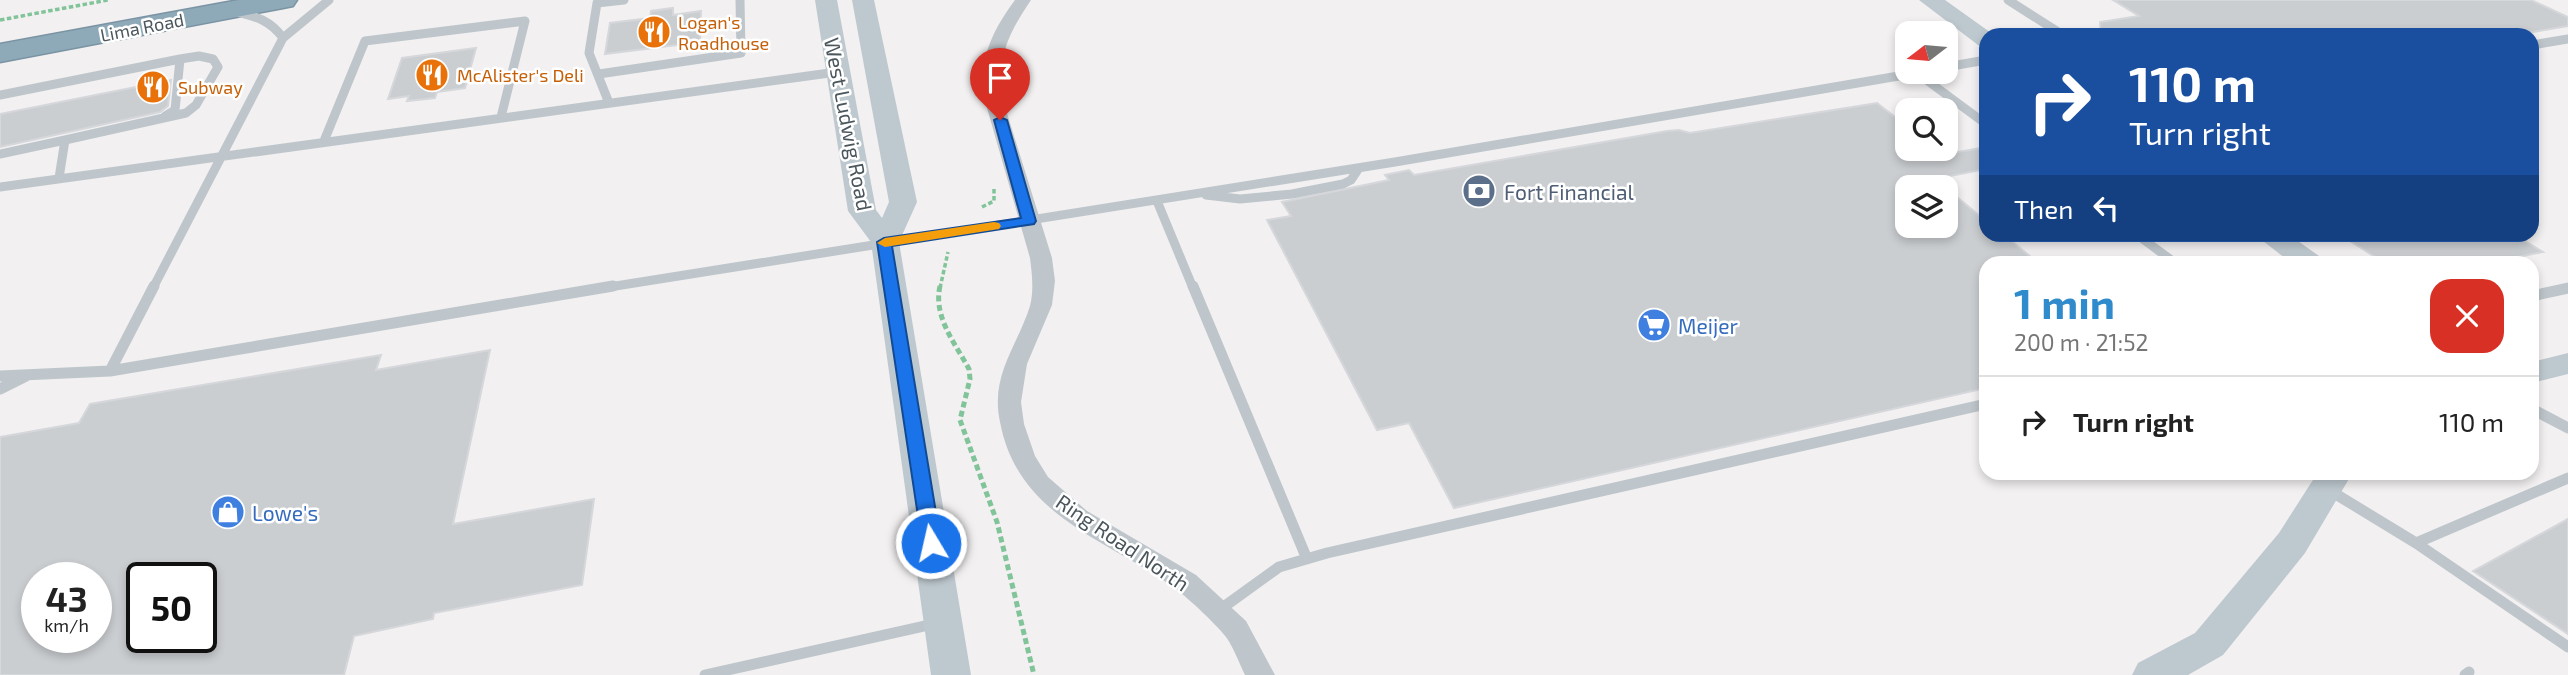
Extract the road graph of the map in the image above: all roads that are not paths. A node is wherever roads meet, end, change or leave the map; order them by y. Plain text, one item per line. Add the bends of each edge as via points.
1 (157, 0) edge
2 (283, 0) edge
3 (329, 0) edge
4 (624, 0) edge
5 (740, 0) edge
6 (826, 0) edge
7 (863, 0) edge
8 (1023, 0) edge
9 (1930, 0) edge
10 (2008, 0) edge
11 (228, 10) junction
12 (2052, 28) edge
13 (0, 29) edge
14 (1979, 35) edge
15 (283, 38) junction
16 (2568, 39) edge
17 (2539, 44) edge
18 (0, 53) edge
19 (180, 59) junction
20 (1979, 61) edge
21 (1958, 65) edge
22 (837, 72) junction
23 (599, 74) junction
24 (1895, 76) edge
25 (1934, 84) edge
26 (0, 95) edge
27 (609, 103) junction
28 (501, 117) junction
29 (1979, 119) edge
30 (115, 130) junction
31 (65, 140) junction
32 (324, 141) junction
33 (0, 154) edge
34 (222, 155) junction
35 (59, 178) junction
36 (0, 187) edge
37 (1157, 201) junction
38 (1029, 221) junction
39 (884, 242) junction
40 (2147, 242) edge
41 (2280, 242) edge
42 (2166, 256) edge
43 (2300, 256) edge
44 (2568, 288) edge
45 (2539, 294) edge
46 (2568, 363) edge
47 (110, 371) junction
48 (2539, 371) edge
49 (29, 375) junction
50 (0, 376) edge
51 (0, 389) edge
52 (1979, 406) edge
53 (2539, 413) edge
54 (2568, 428) edge
55 (2568, 478) edge
56 (2331, 480) edge
57 (2416, 543) junction
58 (1307, 559) junction
59 (1218, 611) junction
60 (943, 622) junction
61 (2568, 647) edge
62 (705, 675) edge
63 (951, 675) edge
64 (1260, 675) edge
65 (2152, 675) edge

1 - 13 highway, Lima Road
2 - 11 highway, Lima Road
3 - 15 lane
4 - 23 lane via 597,3 589,53
5 - 23 lane via 741,53
6 - 22 main road, West Ludwig Road
7 - 39 main road, West Ludwig Road via 903,202
8 - 38 street, Ring Road North via 1001,31 989,73
9 - 14 main road
10 - 12 lane
11 - 15 lane via 275,24
11 - 18 highway, Lima Road
15 - 34 lane
16 - 17 lane
19 - 26 lane
19 - 30 lane via 175,110
19 - 30 lane via 200,56 218,67 196,105 177,116
20 - 21 lane
22 - 27 lane
22 - 39 main road, West Ludwig Road via 862,211
23 - 27 lane
24 - 37 lane via 1359,168 1351,180 1331,186 1247,199 1200,194
25 - 29 lane
27 - 28 lane
28 - 32 lane
28 - 32 lane via 525,21 365,41
30 - 31 lane
31 - 33 lane
31 - 35 lane
32 - 34 lane
34 - 35 lane
34 - 47 lane
35 - 36 lane
37 - 38 lane
37 - 58 lane
38 - 39 lane
38 - 59 street, Ring Road North via 1044,281 1041,305 1015,364 1009,402 1023,456 1039,483 1079,518 1186,582
39 - 47 lane
39 - 60 main road, West Ludwig Road
40 - 42 lane
41 - 43 main road
44 - 45 lane
46 - 48 main road
47 - 49 lane
49 - 50 lane
49 - 51 lane
52 - 58 lane
53 - 54 lane
55 - 57 lane
56 - 57 lane
56 - 65 main road via 2292,543 2209,644
57 - 61 lane
58 - 59 lane via 1279,568
59 - 64 street, Ring Road North via 1236,628
60 - 62 lane
60 - 63 main road, West Ludwig Road

